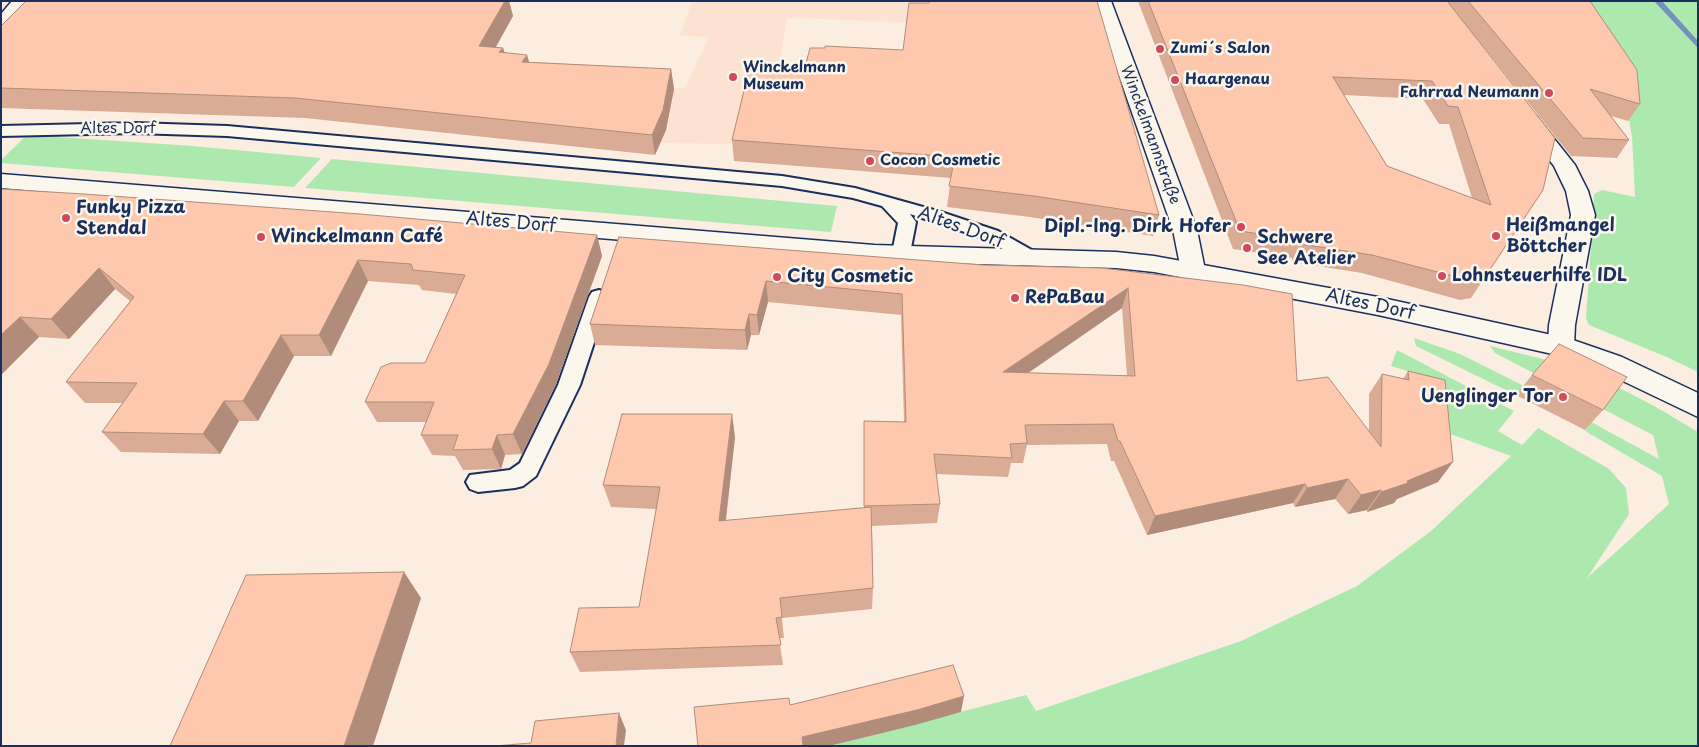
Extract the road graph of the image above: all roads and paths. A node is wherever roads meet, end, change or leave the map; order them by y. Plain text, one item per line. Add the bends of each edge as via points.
1 (22, 1) edge
2 (1102, 1) edge
3 (1, 25) edge
4 (1515, 102) edge
5 (1, 131) edge
6 (1, 181) edge
7 (889, 204) junction
8 (902, 253) junction
9 (1030, 256) junction
10 (1193, 270) junction
11 (606, 278) edge
12 (1561, 346) junction
13 (1698, 406) edge
14 (478, 482) dead end

1 - 3 main road
2 - 10 main road, Winckelmannstraße via 1185,230
4 - 12 main road via 1564,165 1577,191 1583,215
5 - 7 lane, Altes Dorf via 135,128 227,131 782,181 827,187
6 - 8 main road, Altes Dorf via 58,184 618,242
7 - 8 lane, Altes Dorf via 907,222
7 - 9 lane, Altes Dorf via 992,235
8 - 9 main road, Altes Dorf
9 - 10 main road, Altes Dorf via 1116,260
10 - 12 main road, Altes Dorf
11 - 14 lane via 569,385 528,468 515,479
12 - 13 main road, Altes Dorf via 1628,371

